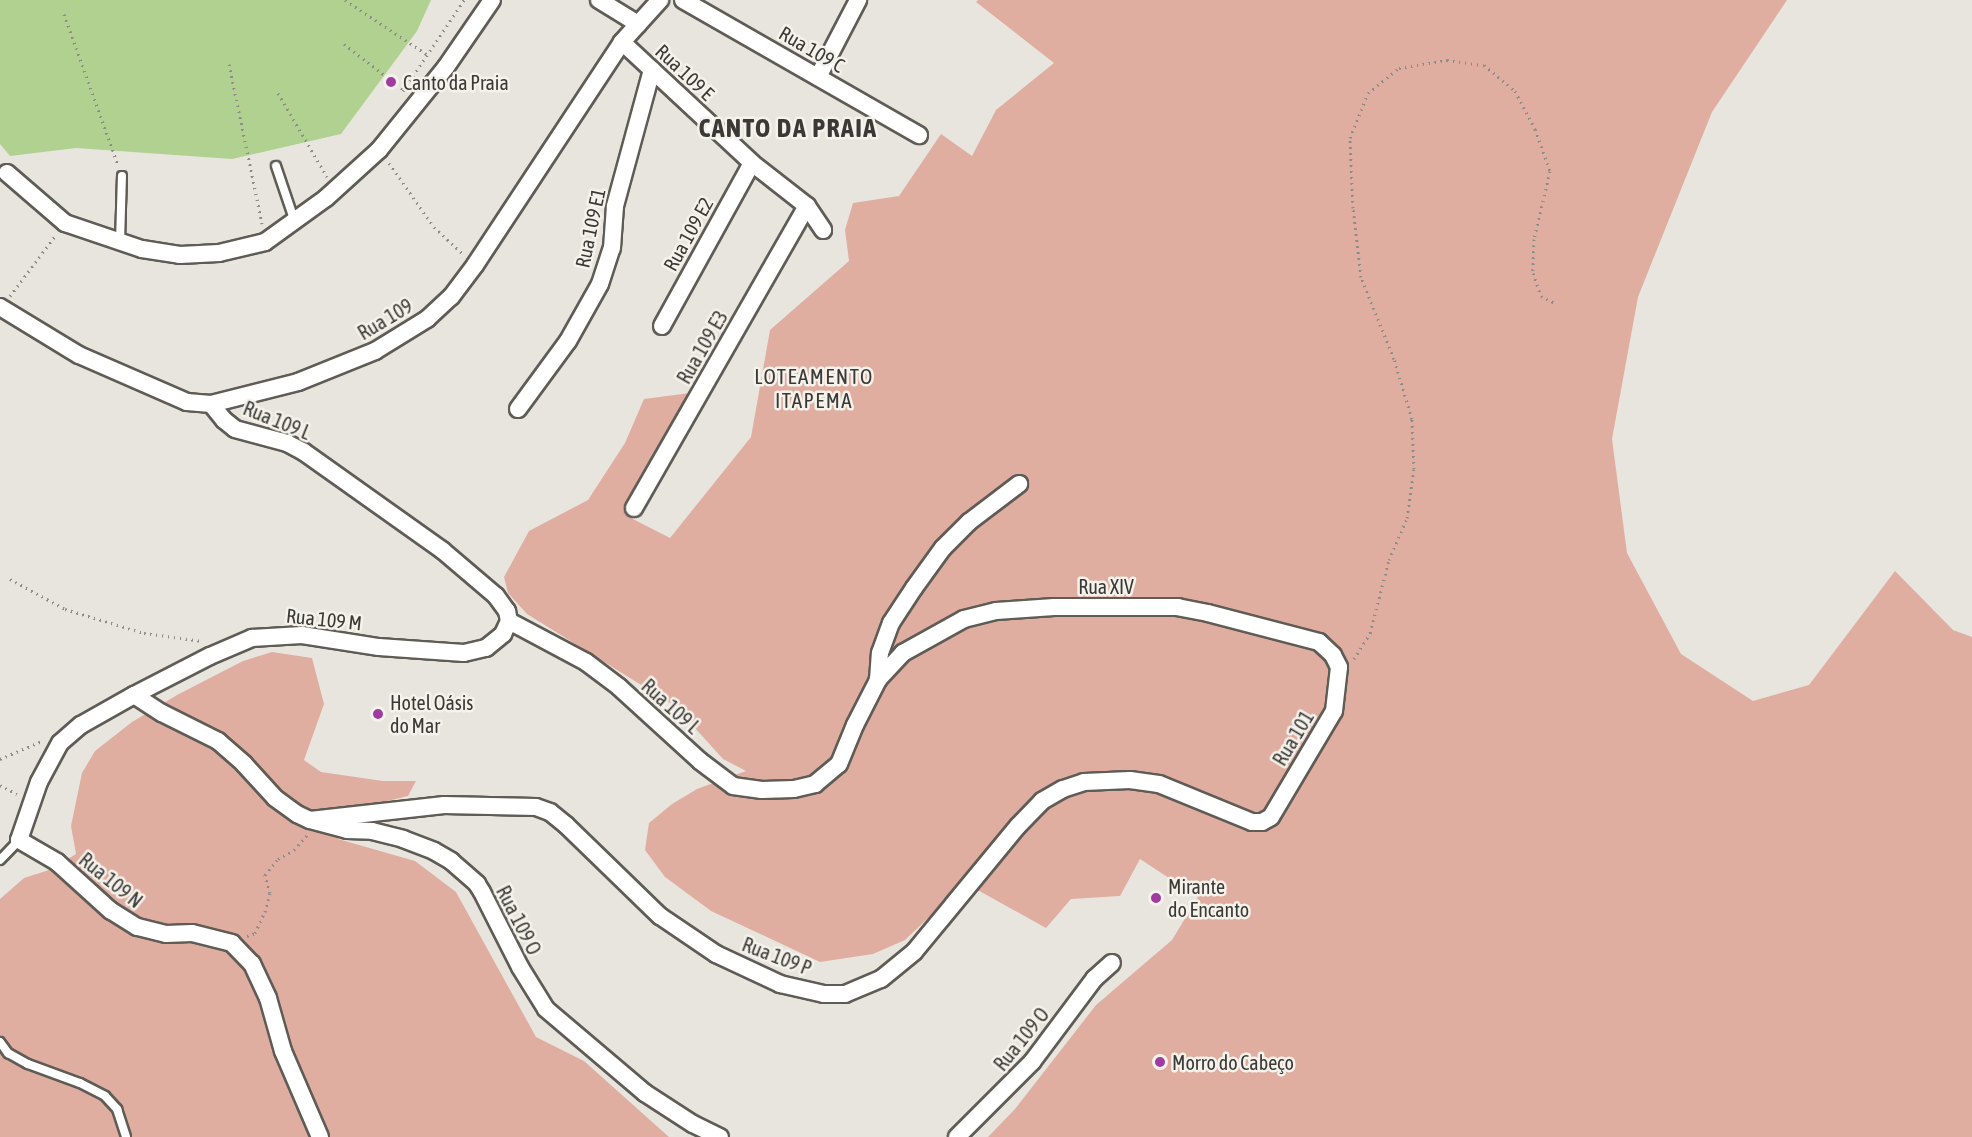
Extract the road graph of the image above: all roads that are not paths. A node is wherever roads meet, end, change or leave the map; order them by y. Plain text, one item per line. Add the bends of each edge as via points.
1 (492, 0) edge
2 (599, 0) edge
3 (660, 0) edge
4 (683, 0) edge
5 (858, 0) edge
6 (638, 24) junction
7 (622, 42) junction
8 (652, 70) junction
9 (818, 77) junction
10 (920, 135) dead end
11 (752, 163) junction
12 (276, 166) dead end
13 (7, 173) dead end
14 (122, 176) road end
15 (807, 206) junction
16 (295, 222) junction
17 (823, 230) dead end
18 (120, 242) junction
19 (1, 307) edge
20 (662, 326) dead end
21 (211, 404) junction
22 (518, 410) dead end
23 (1019, 484) dead end
24 (634, 508) dead end
25 (509, 621) junction
26 (1339, 667) joint
27 (878, 680) junction
28 (134, 694) junction
29 (310, 820) junction
30 (1262, 822) joint
31 (19, 840) junction
32 (0, 860) edge
33 (1112, 963) dead end
34 (0, 1042) edge
35 (126, 1137) edge
36 (320, 1137) edge
37 (720, 1137) edge
38 (957, 1137) edge

1 - 16 street via 446,67 379,150
2 - 6 street
3 - 6 street, Rua 109
4 - 9 street, Rua 109 C
5 - 9 street
6 - 7 street, Rua 109
7 - 8 street, Rua 109 E
7 - 21 street, Rua 109 via 475,265 451,297 427,319 375,351 298,382
8 - 11 street, Rua 109 E
8 - 22 street, Rua 109 E1 via 615,206 612,248 600,284 568,341
9 - 10 street, Rua 109 C
11 - 15 street, Rua 109 E
11 - 20 street, Rua 109 E2
12 - 16 lane
13 - 18 street via 65,223
14 - 18 lane
15 - 17 street, Rua 109 E
15 - 24 street, Rua 109 E3
16 - 18 street via 266,242 219,253 180,255
19 - 21 street, Rua 109 via 80,355 187,402
21 - 25 street, Rua 109 L via 235,429 287,443 304,452 442,550 496,596
23 - 27 street, Rua 109 L via 956,535 914,588 880,653
25 - 27 street, Rua 109 L via 586,662 733,786 794,789 815,784 829,774 839,764
25 - 28 street, Rua 109 M via 503,634 486,648 464,653 302,635 252,638
26 - 27 street, Rua XIV via 1319,642 1208,613 1178,607 1054,607 996,611 964,619 903,653
26 - 30 street, Rua 101 via 1334,711 1270,817
28 - 29 street, Rua 109 O via 218,741 279,802
28 - 31 street via 81,725 60,743 39,782
29 - 30 street, Rua 109 P via 444,805 536,807 566,825 660,916 716,954 769,980 824,994 845,994 864,988 897,968 933,932 1018,826 1042,801 1063,789 1084,782 1130,780 1159,784 1252,822
29 - 37 street, Rua 109 O via 403,839 451,861 477,884 546,1009 645,1093
31 - 32 lane
31 - 36 street, Rua 109 N via 57,862 111,911 137,927 165,934 192,933 232,943 252,964 264,989 283,1051
33 - 38 street, Rua 109 O via 1094,979 1032,1062
34 - 35 lane via 8,1053 28,1064 105,1096 117,1109

